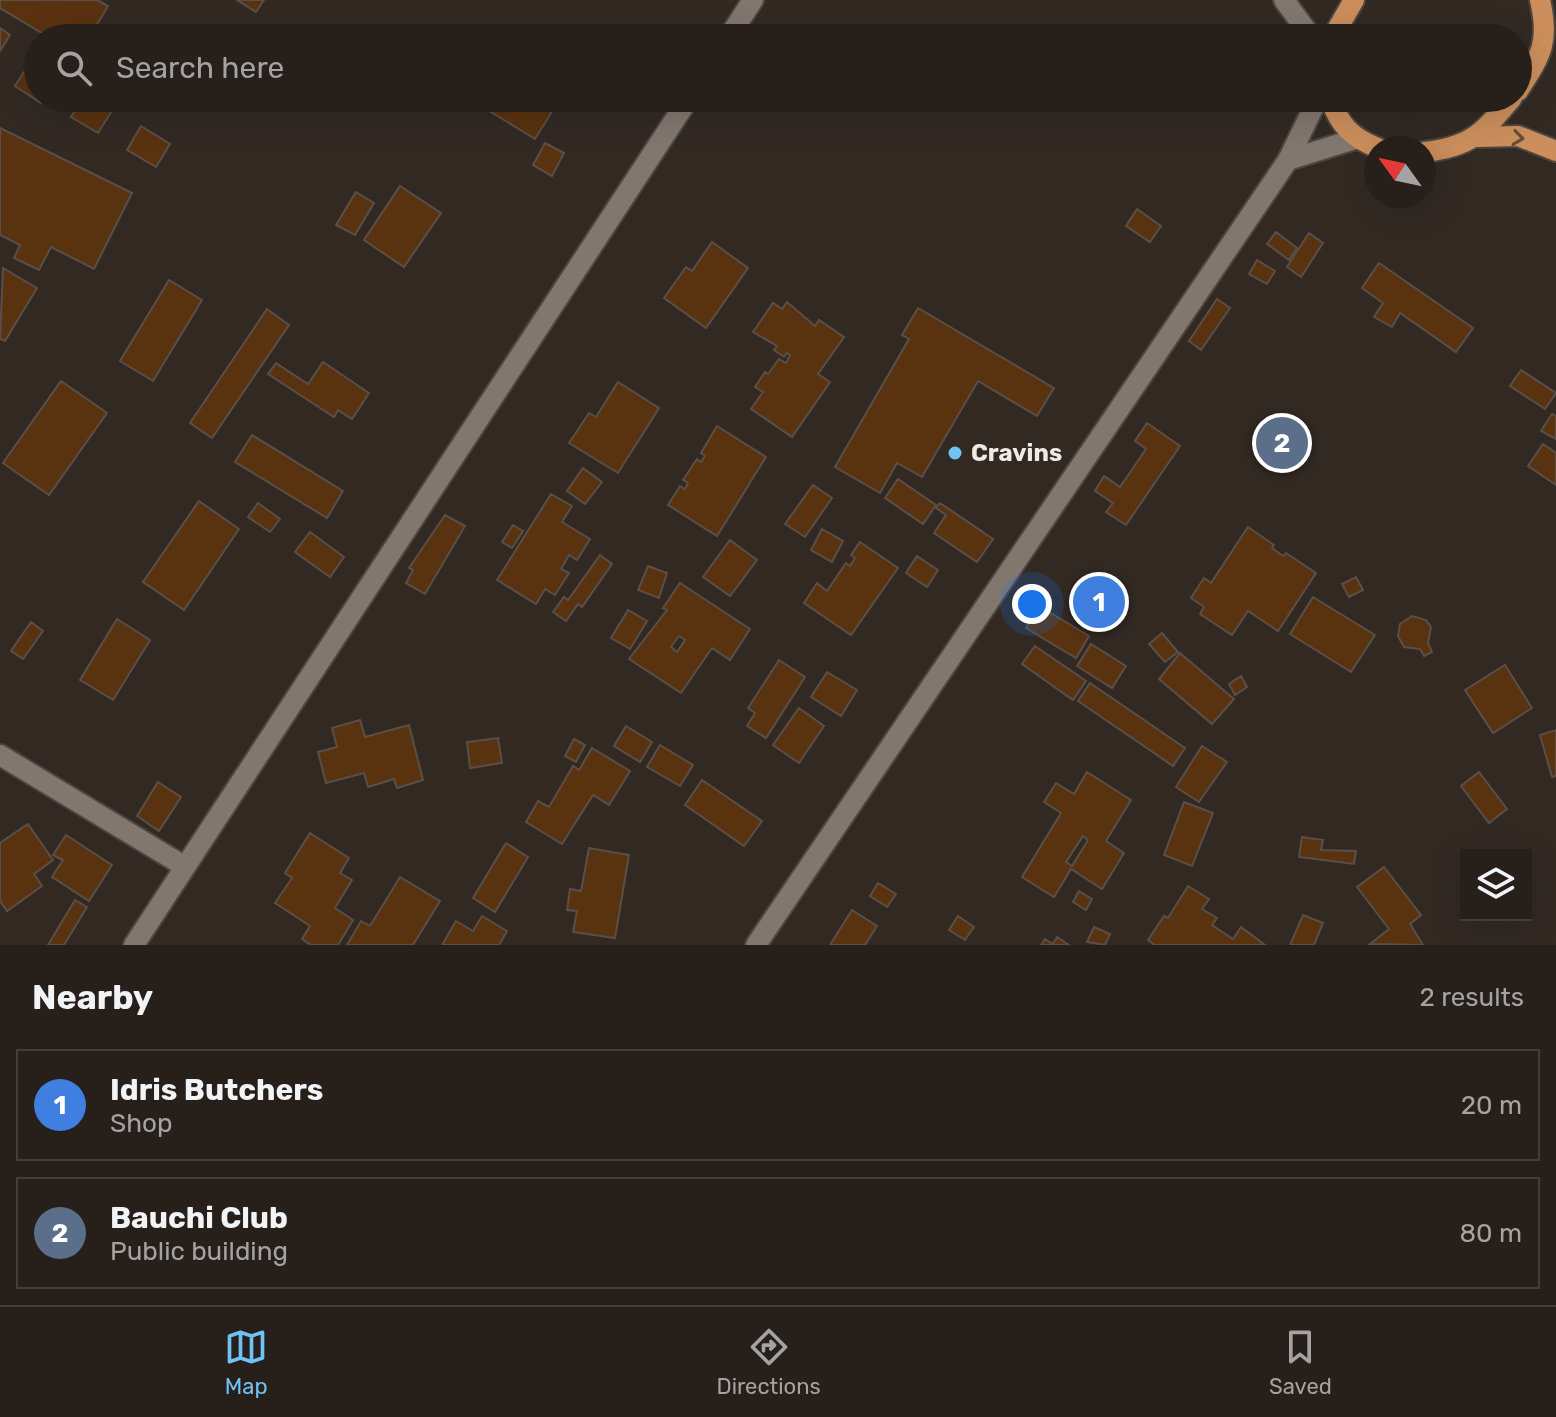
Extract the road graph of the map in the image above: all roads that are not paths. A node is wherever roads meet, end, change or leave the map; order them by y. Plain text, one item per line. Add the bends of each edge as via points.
1 (753, 0) edge
2 (1284, 0) edge
3 (1354, 0) edge
4 (1540, 0) edge
5 (737, 24) edge
6 (1302, 24) edge
7 (1340, 24) edge
8 (1551, 52) edge
9 (1532, 74) edge
10 (680, 112) edge
11 (1311, 112) edge
12 (1335, 112) edge
13 (1500, 112) edge
14 (1478, 137) junction
15 (1355, 139) junction
16 (1364, 143) edge
17 (1436, 151) edge
18 (1556, 151) edge
19 (1288, 160) junction
20 (0, 755) edge
21 (184, 866) junction
22 (134, 945) edge
23 (756, 945) edge

1 - 5 street
2 - 6 street
3 - 7 main road
4 - 8 main road
8 - 9 main road
10 - 21 street
11 - 19 street
12 - 15 main road
13 - 14 main road
14 - 17 main road
14 -> 18 main road via 1518,136
15 - 16 main road
15 - 19 street
19 - 23 street
20 - 21 street
21 - 22 street

